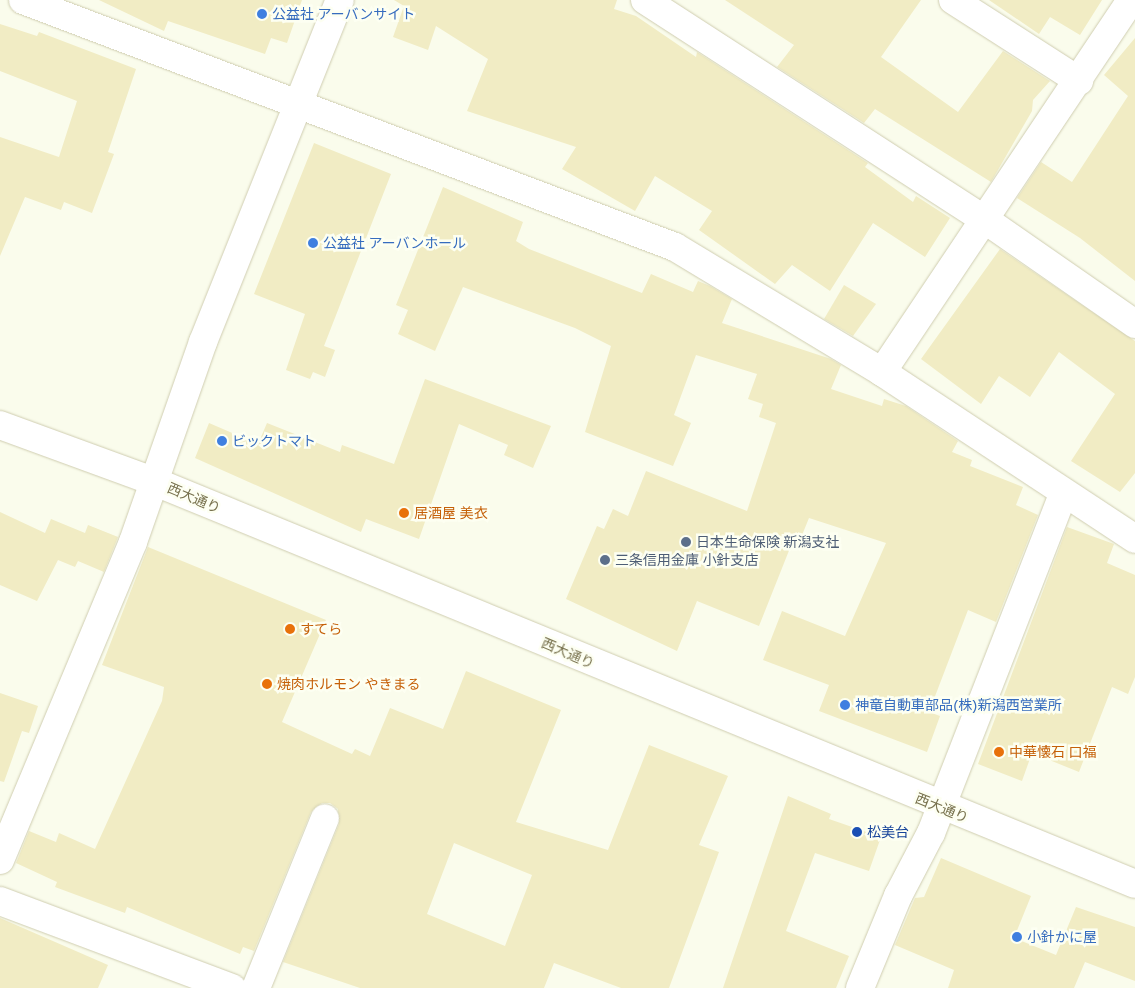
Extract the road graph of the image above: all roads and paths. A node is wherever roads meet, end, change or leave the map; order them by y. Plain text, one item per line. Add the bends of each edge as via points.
1 (23, 0) edge
2 (340, 0) edge
3 (645, 0) edge
4 (953, 0) edge
5 (1131, 0) edge
6 (1079, 80) junction
7 (299, 105) junction
8 (984, 219) junction
9 (1135, 324) edge
10 (882, 372) junction
11 (0, 425) edge
12 (153, 481) junction
13 (1063, 494) junction
14 (1135, 539) edge
15 (940, 808) junction
16 (325, 818) dead end
17 (0, 860) edge
18 (1135, 884) edge
19 (0, 901) edge
20 (232, 988) edge
21 (256, 988) edge
22 (860, 988) edge

1 - 7 street
2 - 7 street
3 - 8 street
4 - 6 street
5 - 6 street
6 - 8 street
7 - 10 street via 675,247
7 - 12 street via 203,342
8 - 9 street
8 - 10 street
10 - 13 street
11 - 12 street, 西大通り
12 - 15 street, 西大通り
12 - 17 street via 133,542
13 - 14 street
13 - 15 street
15 - 18 street, 西大通り
15 - 22 street
16 - 21 street
19 - 20 street

